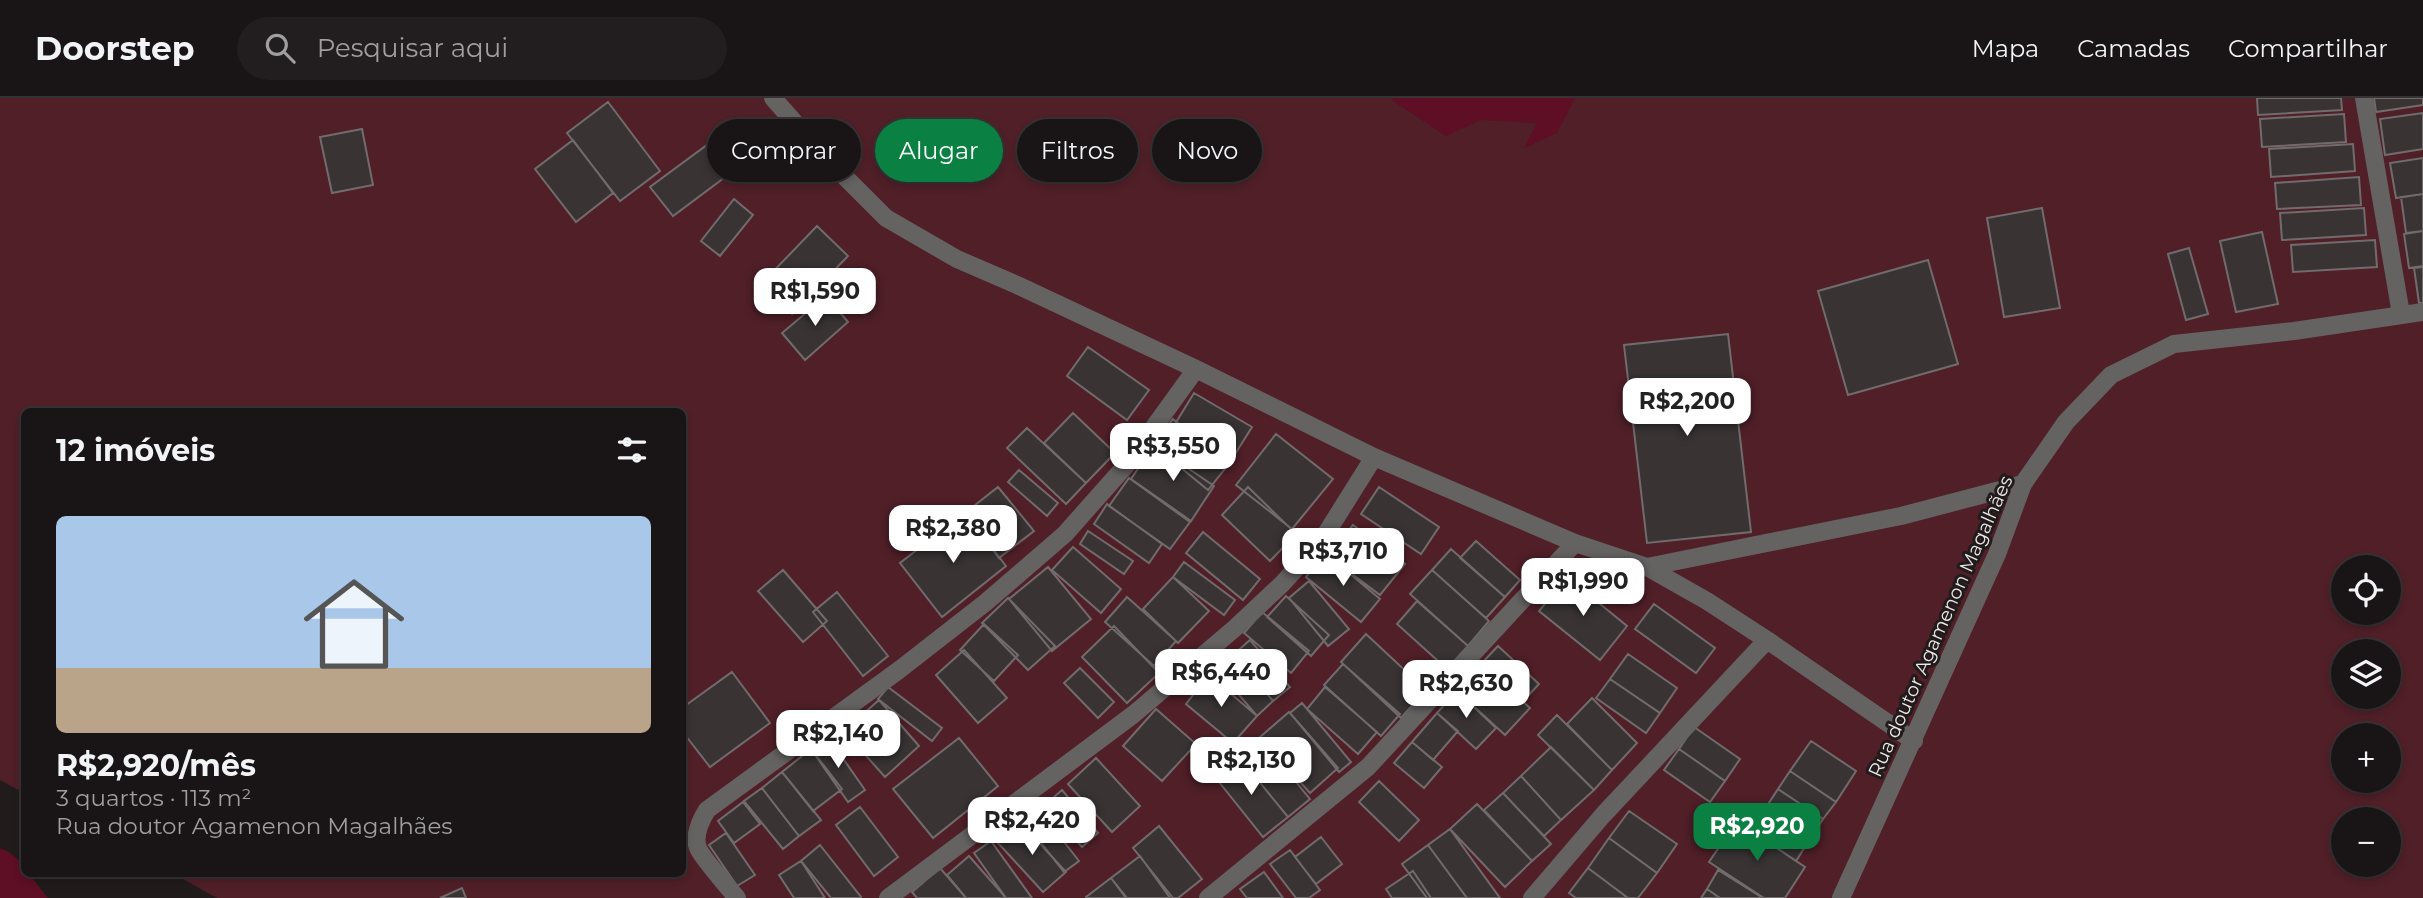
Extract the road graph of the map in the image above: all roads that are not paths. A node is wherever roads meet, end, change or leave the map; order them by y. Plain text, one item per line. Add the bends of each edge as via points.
1 (773, 98) edge
2 (2364, 98) edge
3 (2423, 312) edge
4 (2401, 314) junction
5 (1196, 369) junction
6 (1374, 457) junction
7 (2023, 484) junction
8 (1575, 543) junction
9 (1647, 567) junction
10 (1767, 640) junction
11 (1914, 741) junction
12 (737, 898) edge
13 (888, 898) edge
14 (1208, 898) edge
15 (1532, 898) edge
16 (1841, 898) edge

1 - 5 street via 886,218 957,259
2 - 4 street
3 - 4 street, Rua doutor Agamenon Magalhães
4 - 7 street, Rua doutor Agamenon Magalhães via 2174,344 2111,374 2066,422
5 - 6 street
5 - 12 street via 1128,463 1065,534 899,670 707,810 700,822 698,848
6 - 8 street
6 - 13 street via 1322,540 1235,628 1134,714
7 - 9 street via 1901,516
7 - 11 street, Rua doutor Agamenon Magalhães
8 - 9 street
8 - 14 street via 1368,767
9 - 10 street
10 - 11 street
10 - 15 street
11 - 16 street, Rua doutor Agamenon Magalhães

